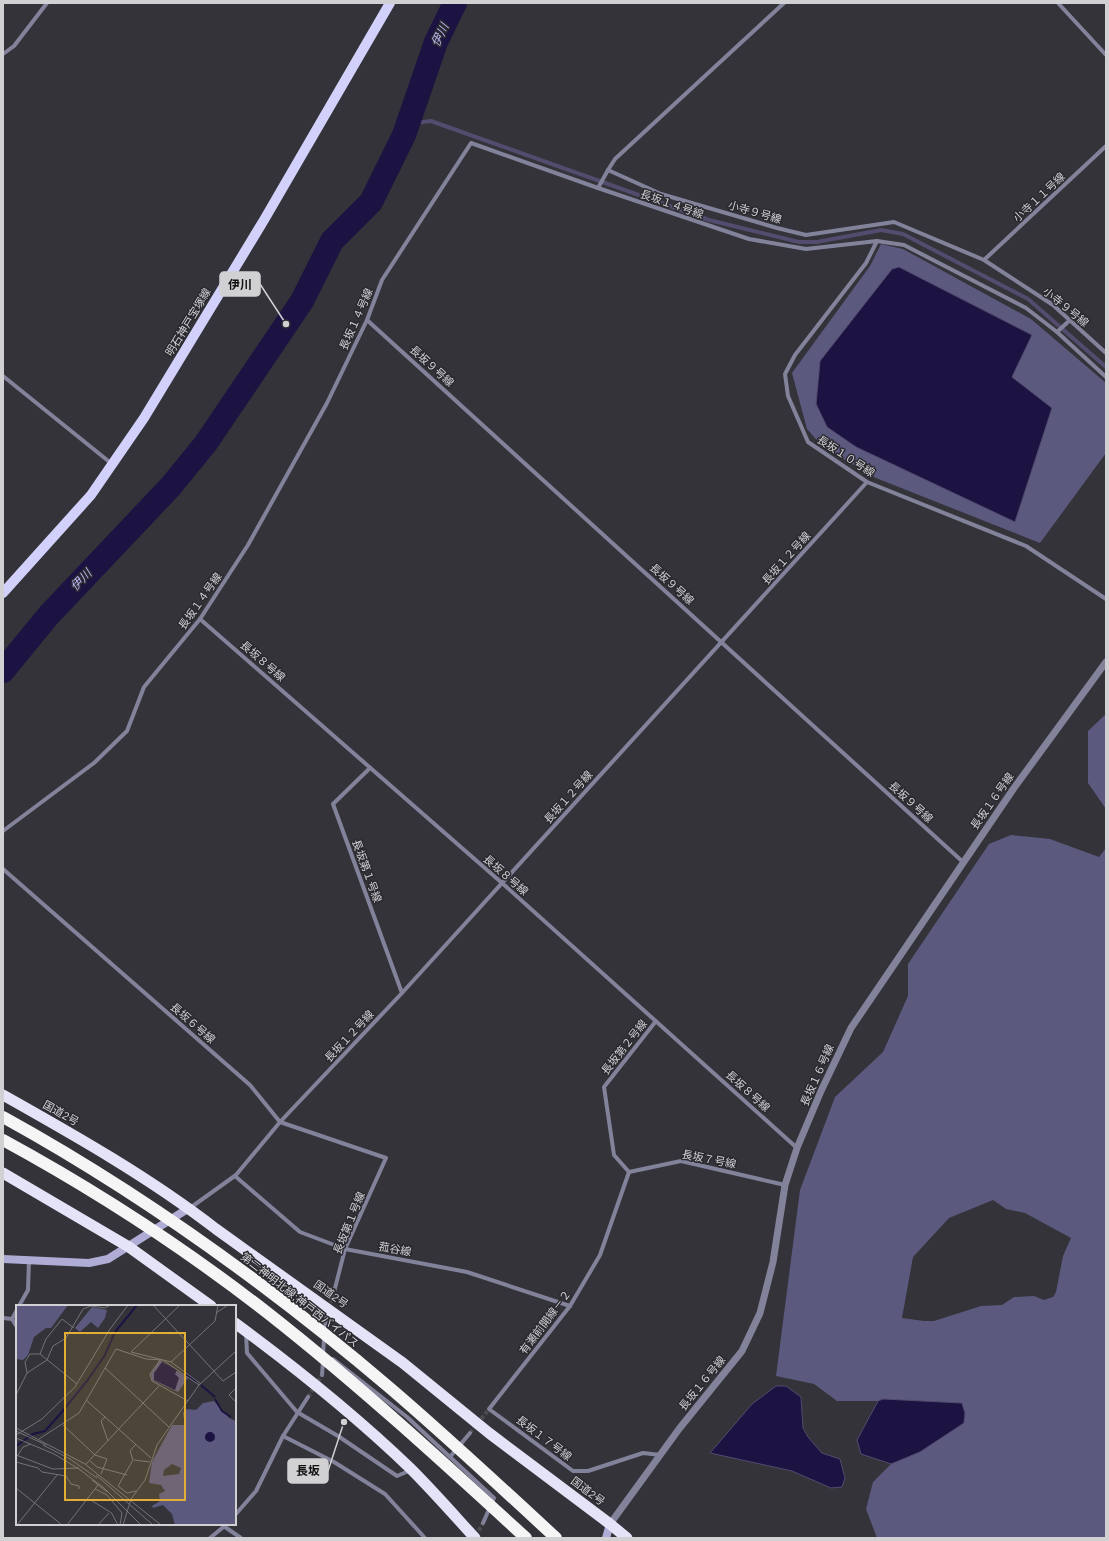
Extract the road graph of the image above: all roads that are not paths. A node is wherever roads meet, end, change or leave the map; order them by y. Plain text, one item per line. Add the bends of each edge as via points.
1 (47, 3) edge
2 (390, 3) edge
3 (784, 3) edge
4 (1058, 3) edge
5 (3, 54) edge
6 (1106, 55) edge
7 (1106, 146) edge
8 (608, 170) junction
9 (599, 186) junction
10 (877, 241) junction
11 (984, 260) junction
12 (367, 320) junction
13 (1070, 320) junction
14 (1058, 331) junction
15 (1106, 354) edge
16 (3, 376) edge
17 (1106, 377) edge
18 (113, 464) junction
19 (867, 482) junction
20 (3, 593) edge
21 (1106, 599) edge
22 (200, 619) junction
23 (722, 642) junction
24 (1106, 662) edge
25 (370, 768) junction
26 (3, 831) edge
27 (963, 862) junction
28 (3, 869) edge
29 (502, 883) junction
30 (402, 994) junction
31 (656, 1021) junction
32 (3, 1095) edge
33 (3, 1117) edge
34 (280, 1122) junction
35 (3, 1140) edge
36 (797, 1148) junction
37 (630, 1172) junction
38 (3, 1173) edge
39 (235, 1176) junction
40 (785, 1185) junction
41 (189, 1208) junction
42 (129, 1247) junction
43 (345, 1249) junction
44 (3, 1259) edge
45 (29, 1260) junction
46 (333, 1296) tunnel mouth
47 (20, 1305) edge
48 (210, 1305) edge
49 (570, 1306) junction
50 (16, 1312) edge
51 (3, 1318) edge
52 (326, 1318) dead end
53 (12, 1319) junction
54 (16, 1325) edge
55 (236, 1325) edge
56 (246, 1331) junction
57 (324, 1351) junction
58 (322, 1375) tunnel mouth
59 (308, 1397) tunnel mouth
60 (489, 1409) joint
61 (297, 1412) junction
62 (470, 1433) tunnel mouth
63 (283, 1436) junction
64 (661, 1455) junction
65 (450, 1457) junction
66 (411, 1469) junction
67 (236, 1514) edge
68 (483, 1523) tunnel mouth
69 (610, 1524) junction
70 (226, 1525) edge
71 (210, 1538) edge
72 (241, 1538) edge
73 (425, 1538) edge
74 (475, 1538) edge
75 (526, 1538) edge
76 (556, 1538) edge
77 (606, 1538) edge
78 (627, 1538) edge

1 - 5 street via 14,46
2 - 18 main road, 明石神戸宝塚線 via 264,220 144,418
3 - 8 street via 615,159
4 - 6 street
7 - 11 street, 小寺１１号線
8 - 9 street
8 - 11 street, 小寺９号線 via 661,194 806,235 894,222
9 - 10 street, 長坂１４号線 via 749,239 806,249
9 - 12 street, 長坂１４号線 via 471,143 382,280
10 - 14 street, 長坂１４号線 via 904,245 1026,308
10 - 19 street, 長坂１０号線 via 866,263 795,355 785,374 788,396 808,442
11 - 13 street, 小寺９号線 via 1053,305
12 - 22 street, 長坂１４号線 via 327,403 248,545
12 - 23 street, 長坂９号線
13 - 14 street
13 - 15 street, 小寺９号線
14 - 17 street, 長坂１４号線
16 - 18 street
18 - 20 main road, 明石神戸宝塚線 via 91,495
19 - 21 street, 長坂１０号線 via 1026,546
19 - 23 street, 長坂１２号線
22 - 25 street, 長坂８号線
22 - 26 street, 長坂１４号線 via 144,687 127,731 94,763
23 - 27 street, 長坂９号線
23 - 29 street, 長坂１２号線
24 - 27 street, 長坂１６号線
25 - 29 street, 長坂８号線
25 - 30 street, 長坂第１号線 via 333,804
27 - 36 street, 長坂１６号線 via 851,1028
28 - 34 street, 長坂６号線 via 250,1085
29 - 30 street, 長坂１２号線
29 - 31 street, 長坂８号線
30 - 34 street, 長坂１２号線
31 - 36 street, 長坂８号線
31 - 37 street, 長坂第２号線 via 604,1087 614,1155
32 - 41 highway, 国道2号 via 94,1147
33 - 76 highway, 第二神明北線;神戸西バイパス, bridge via 57,1146 121,1187 277,1297 390,1388
34 - 39 street, 長坂１２号線
34 - 43 street, 長坂第１号線 via 386,1158
35 - 75 highway, bridge via 44,1162 190,1256 268,1314 379,1405
36 - 40 street, 長坂１６号線
37 - 40 street, 長坂７号線 via 681,1160
37 - 49 street, 有瀬前開線－２ via 600,1255
38 - 42 highway
39 - 41 street, 長坂１２号線
39 - 43 street, 菰谷線 via 300,1232
40 - 64 street, 長坂１６号線 via 773,1262 760,1313 742,1351
41 - 42 main road
41 - 69 highway, 国道2号 via 397,1359 489,1433
42 - 45 main road via 108,1259 89,1262
42 - 48 highway
43 - 46 street, 長坂第１号線
43 - 49 street, 菰谷線 via 467,1272
44 - 45 main road
45 - 47 street via 28,1290
49 - 60 street, 有瀬前開線－２
50 - 53 street
51 - 53 street
52 - 57 street
53 - 54 street
55 - 56 highway
56 - 61 street via 247,1353
56 - 66 highway via 344,1409
57 - 58 street
57 - 65 street via 407,1417
59 - 61 street
60 - 64 street, 長坂１７号線 via 573,1471 588,1471 643,1453
61 - 63 street
61 - 66 street via 397,1476
62 - 65 street
63 - 67 street via 256,1492
63 - 73 street via 334,1462 385,1494
64 - 69 street, 長坂１６号線
65 - 68 street via 494,1498
66 - 74 highway
69 - 77 main road
69 - 78 highway, 国道2号
70 - 71 street
70 - 72 street

